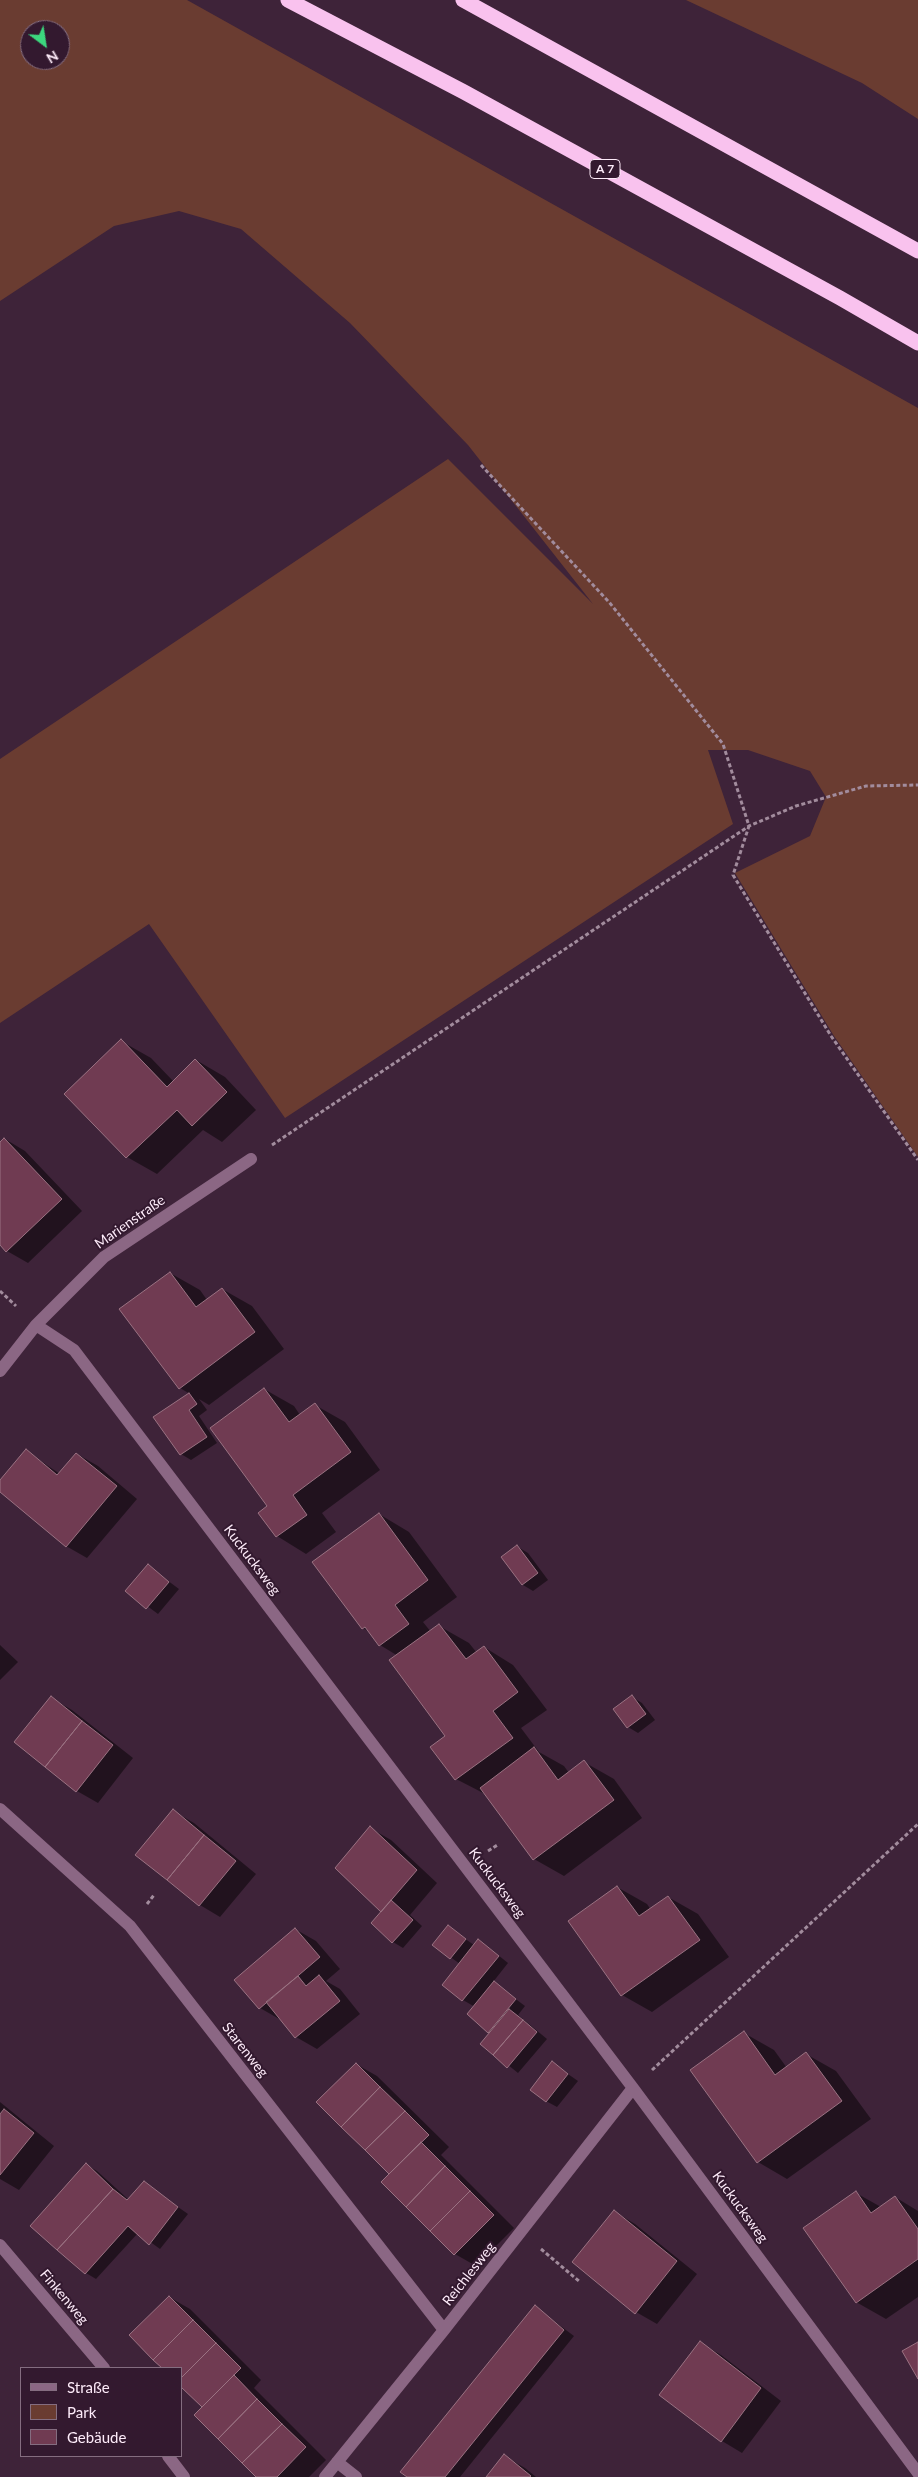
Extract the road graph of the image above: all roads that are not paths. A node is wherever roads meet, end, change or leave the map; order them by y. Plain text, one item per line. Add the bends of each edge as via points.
1 (288, 0) edge
2 (464, 0) edge
3 (918, 251) edge
4 (918, 343) edge
5 (251, 1159) road end
6 (36, 1325) junction
7 (0, 1371) edge
8 (0, 1809) edge
9 (633, 2088) junction
10 (0, 2245) edge
11 (444, 2330) junction
12 (103, 2367) edge
13 (169, 2457) edge
14 (337, 2462) junction
15 (918, 2473) edge
16 (184, 2477) edge
17 (325, 2477) edge
18 (356, 2477) edge

1 - 4 highway, A 7 via 481,101
2 - 3 highway
5 - 6 street, Marienstraße via 104,1256
6 - 7 street, Marienstraße
6 - 9 street, Kuckucksweg via 74,1350
8 - 11 street, Starenweg via 130,1926
9 - 11 street, Reichlesweg
9 - 15 street, Kuckucksweg
10 - 12 street, Finkenweg
11 - 14 street, Reichlesweg
13 - 16 street
14 - 17 street, Reichlesweg
14 - 18 street

